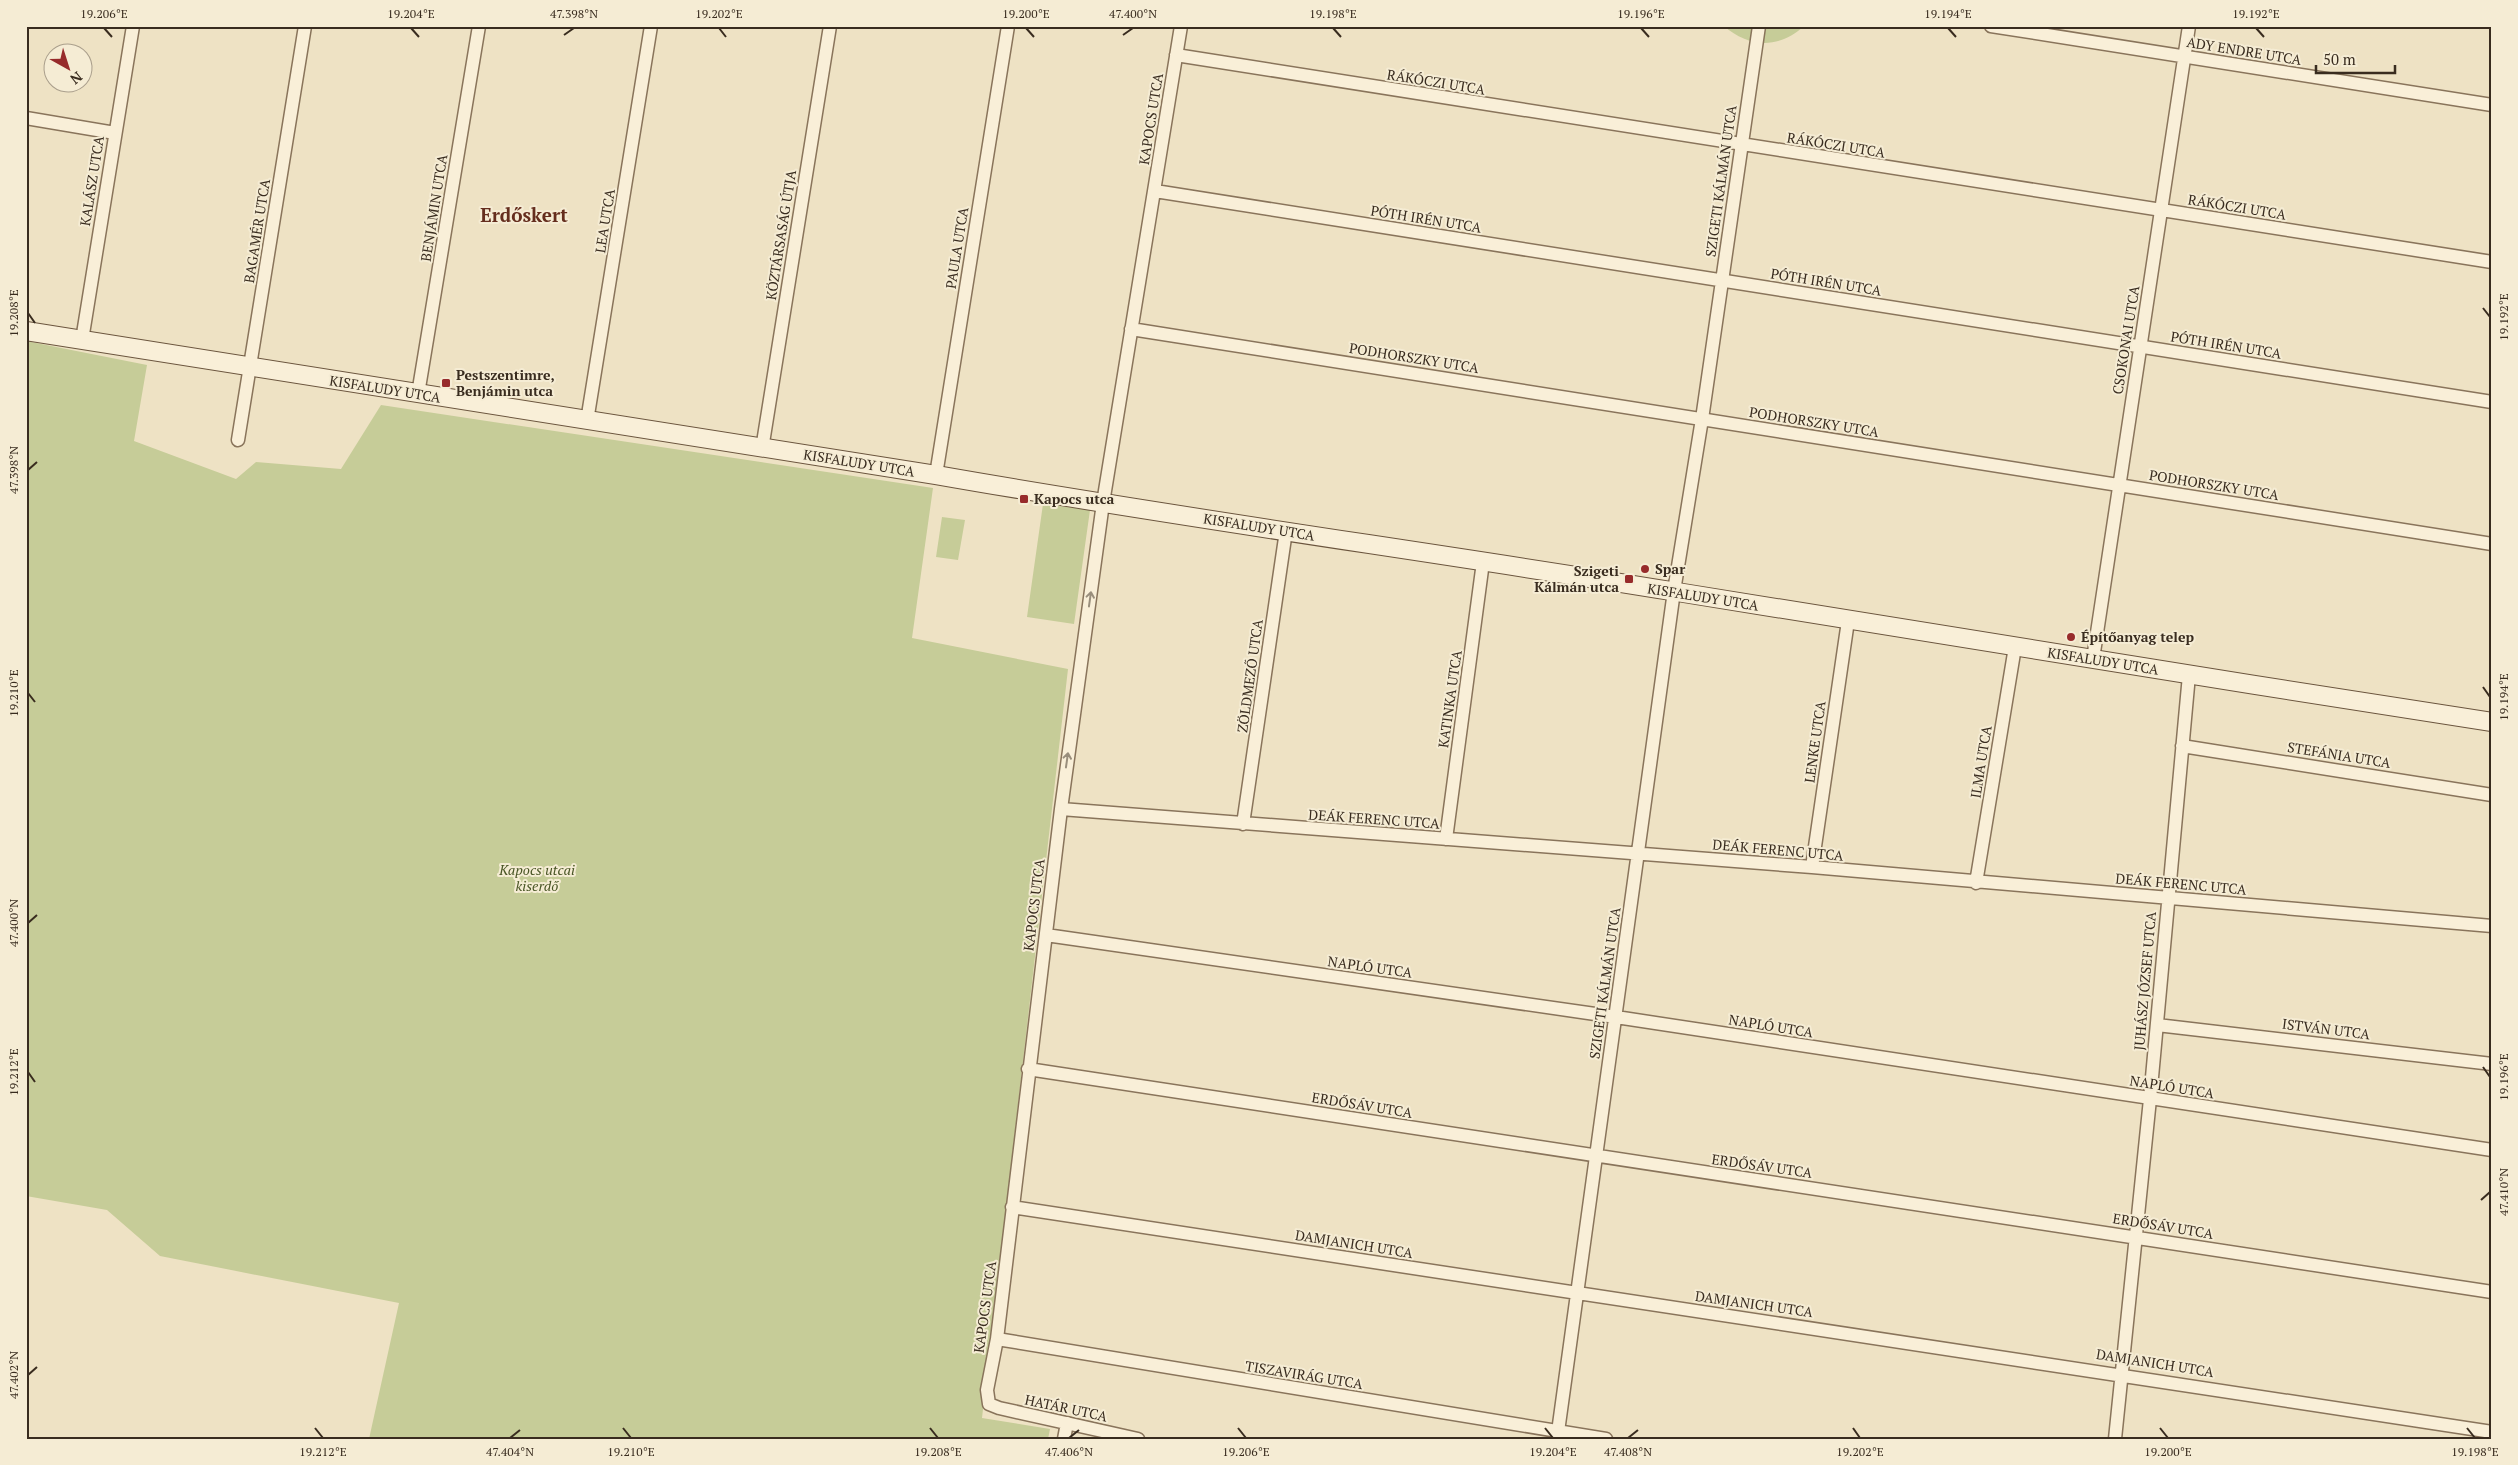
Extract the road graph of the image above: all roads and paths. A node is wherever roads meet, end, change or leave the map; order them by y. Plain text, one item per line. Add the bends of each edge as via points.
1 (133, 26) edge
2 (306, 26) edge
3 (479, 26) edge
4 (651, 26) edge
5 (830, 26) edge
6 (1008, 26) edge
7 (1181, 26) edge
8 (1759, 26) edge
9 (1991, 26) edge
10 (2189, 26) edge
11 (1176, 55) junction
12 (2184, 57) junction
13 (2492, 105) edge
14 (26, 118) edge
15 (115, 133) junction
16 (1742, 146) junction
17 (1155, 191) junction
18 (2162, 210) junction
19 (2492, 262) edge
20 (1721, 281) junction
21 (1131, 329) junction
22 (26, 331) edge
23 (82, 340) junction
24 (2140, 346) junction
25 (251, 367) junction
26 (418, 394) junction
27 (2492, 402) edge
28 (1702, 419) junction
29 (587, 421) junction
30 (238, 440) dead end
31 (762, 448) junction
32 (936, 475) junction
33 (2120, 485) junction
34 (1103, 503) junction
35 (1286, 531) junction
36 (2492, 544) edge
37 (1483, 562) junction
38 (1674, 591) junction
39 (1848, 621) junction
40 (2014, 647) junction
41 (2093, 659) junction
42 (2189, 675) junction
43 (2492, 722) edge
44 (2182, 746) junction
45 (2492, 794) edge
46 (1060, 809) junction
47 (1243, 824) junction
48 (1446, 839) junction
49 (1638, 854) junction
50 (1812, 867) junction
51 (1976, 883) junction
52 (2167, 897) junction
53 (2492, 926) edge
54 (1046, 935) junction
55 (1616, 1017) junction
56 (2157, 1025) junction
57 (2492, 1064) edge
58 (1028, 1069) junction
59 (2150, 1099) junction
60 (2492, 1150) edge
61 (1597, 1157) junction
62 (1012, 1207) junction
63 (2136, 1236) junction
64 (2492, 1292) edge
65 (1576, 1293) junction
66 (997, 1339) junction
67 (2121, 1372) junction
68 (989, 1404) joint
69 (1067, 1423) junction
70 (2492, 1432) edge
71 (1558, 1435) edge
72 (1064, 1439) edge
73 (1138, 1439) edge
74 (1606, 1439) edge
75 (2115, 1439) edge

1 - 15 street, KALÁSZ UTCA
2 - 25 street, BAGAMÉR UTCA
3 - 26 street, BENJÁMIN UTCA
4 - 29 street, LEA UTCA
5 - 31 street, KÖZTÁRSASÁG ÚTJA
6 - 32 street, PAULA UTCA
7 - 11 street, KAPOCS UTCA
8 - 16 street, SZIGETI KÁLMÁN UTCA
9 - 12 street, ADY ENDRE UTCA
10 - 12 street, CSOKONAI UTCA
11 - 16 street, RÁKÓCZI UTCA
11 - 17 street, KAPOCS UTCA
12 - 13 street, ADY ENDRE UTCA
12 - 18 street, CSOKONAI UTCA
14 - 15 street
15 - 23 street, KALÁSZ UTCA
16 - 18 street, RÁKÓCZI UTCA
16 - 20 street, SZIGETI KÁLMÁN UTCA
17 - 20 street, PÓTH IRÉN UTCA
17 - 21 street, KAPOCS UTCA
18 - 19 street, RÁKÓCZI UTCA
18 - 24 street, CSOKONAI UTCA
20 - 24 street, PÓTH IRÉN UTCA
20 - 28 street, SZIGETI KÁLMÁN UTCA
21 - 28 street, PODHORSZKY UTCA
21 - 34 street, KAPOCS UTCA
22 - 23 street, KISFALUDY UTCA
23 - 25 street, KISFALUDY UTCA
24 - 27 street, PÓTH IRÉN UTCA
24 - 33 street, CSOKONAI UTCA
25 - 26 street, KISFALUDY UTCA
25 - 30 street, BAGAMÉR UTCA
26 - 29 street, KISFALUDY UTCA
28 - 33 street, PODHORSZKY UTCA
28 - 38 street, SZIGETI KÁLMÁN UTCA
29 - 31 street, KISFALUDY UTCA
31 - 32 street, KISFALUDY UTCA
32 - 34 street, KISFALUDY UTCA
33 - 36 street, PODHORSZKY UTCA
33 - 41 street, CSOKONAI UTCA
34 - 35 street, KISFALUDY UTCA
46 -> 34 street, KAPOCS UTCA
35 - 37 street, KISFALUDY UTCA
35 - 47 street, ZÖLDMEZŐ UTCA
37 - 38 street, KISFALUDY UTCA
37 - 48 street, KATINKA UTCA
38 - 39 street, KISFALUDY UTCA
38 - 49 street, SZIGETI KÁLMÁN UTCA
39 - 40 street, KISFALUDY UTCA
39 - 50 street, LENKE UTCA
40 - 41 street, KISFALUDY UTCA
40 - 51 street, ILMA UTCA
41 - 42 street, KISFALUDY UTCA
42 - 43 street, KISFALUDY UTCA
42 - 44 street, JUHÁSZ JÓZSEF UTCA
44 - 45 street, STEFÁNIA UTCA
44 - 52 street, JUHÁSZ JÓZSEF UTCA
46 - 47 street, DEÁK FERENC UTCA
46 - 54 street, KAPOCS UTCA
47 - 48 street, DEÁK FERENC UTCA
48 - 49 street, DEÁK FERENC UTCA
49 - 50 street, DEÁK FERENC UTCA
49 - 55 street, SZIGETI KÁLMÁN UTCA
50 - 51 street, DEÁK FERENC UTCA
51 - 52 street, DEÁK FERENC UTCA
52 - 53 street, DEÁK FERENC UTCA
52 - 56 street, JUHÁSZ JÓZSEF UTCA
54 - 55 street, NAPLÓ UTCA
54 - 58 street, KAPOCS UTCA
55 - 59 street, NAPLÓ UTCA
55 - 61 street, SZIGETI KÁLMÁN UTCA
56 - 57 street, ISTVÁN UTCA
56 - 59 street, JUHÁSZ JÓZSEF UTCA
58 - 61 street, ERDŐSÁV UTCA
58 - 62 street, KAPOCS UTCA
59 - 60 street, NAPLÓ UTCA
59 - 63 street, JUHÁSZ JÓZSEF UTCA
61 - 63 street, ERDŐSÁV UTCA
61 - 65 street, SZIGETI KÁLMÁN UTCA
62 - 65 street, DAMJANICH UTCA
62 - 66 street, KAPOCS UTCA
63 - 64 street, ERDŐSÁV UTCA
63 - 67 street, JUHÁSZ JÓZSEF UTCA
65 - 67 street, DAMJANICH UTCA
65 - 71 street, SZIGETI KÁLMÁN UTCA
66 - 68 street, KAPOCS UTCA via 987,1390
66 - 71 street, TISZAVIRÁG UTCA
67 - 70 street, DAMJANICH UTCA
67 - 75 street, JUHÁSZ JÓZSEF UTCA
68 - 69 street, HATÁR UTCA
69 - 72 street
69 - 73 street, HATÁR UTCA
71 - 74 street, TISZAVIRÁG UTCA

